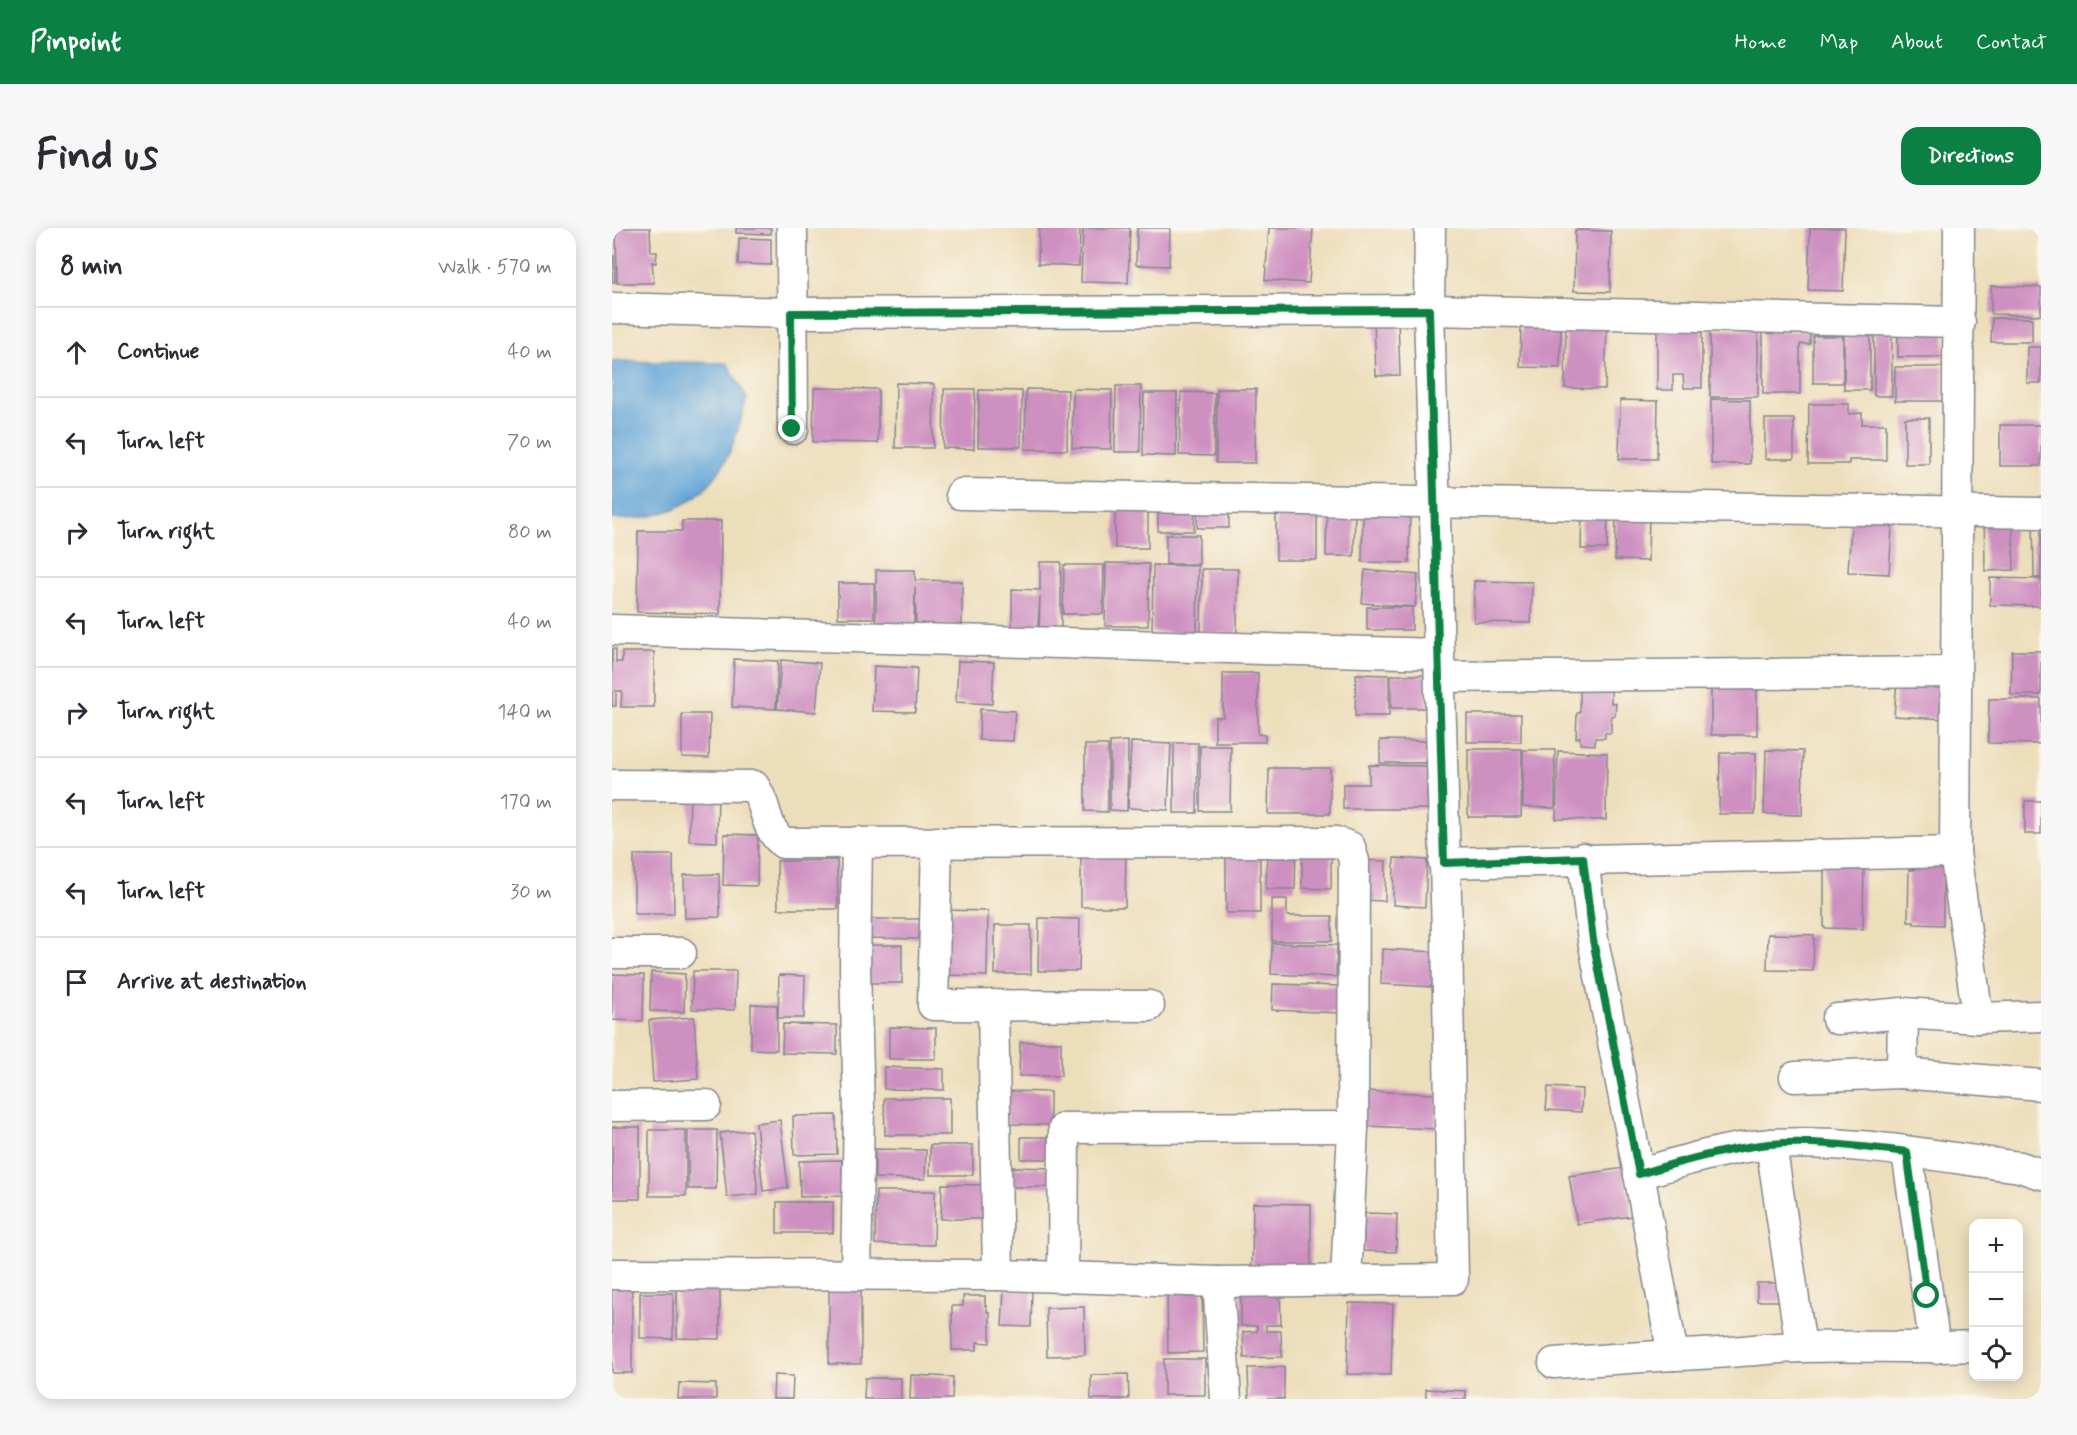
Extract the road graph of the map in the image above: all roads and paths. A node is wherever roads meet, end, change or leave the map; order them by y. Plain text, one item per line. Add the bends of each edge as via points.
1 (792, 228) edge
2 (1430, 228) edge
3 (1959, 228) edge
4 (612, 308) edge
5 (1429, 310) junction
6 (791, 313) junction
7 (1960, 322) junction
8 (792, 429) dead end
9 (961, 494) dead end
10 (1433, 504) junction
11 (1955, 511) junction
12 (2041, 513) edge
13 (612, 630) edge
14 (1439, 665) junction
15 (1956, 672) junction
16 (612, 785) edge
17 (856, 842) junction
18 (937, 842) junction
19 (1955, 852) junction
20 (1583, 858) junction
21 (1444, 863) junction
22 (612, 953) edge
23 (681, 953) dead end
24 (993, 1005) junction
25 (1149, 1006) dead end
26 (1903, 1013) junction
27 (2041, 1016) edge
28 (1978, 1018) junction
29 (1837, 1019) dead end
30 (1902, 1073) junction
31 (1795, 1077) dead end
32 (2041, 1084) edge
33 (706, 1105) dead end
34 (612, 1106) edge
35 (1353, 1127) junction
36 (1771, 1144) junction
37 (1907, 1152) junction
38 (1639, 1174) junction
39 (2041, 1174) edge
40 (612, 1274) edge
41 (856, 1275) junction
42 (998, 1275) junction
43 (1063, 1277) junction
44 (1346, 1281) junction
45 (1218, 1282) junction
46 (1969, 1346) edge
47 (1801, 1347) junction
48 (1935, 1348) junction
49 (1673, 1355) junction
50 (1554, 1363) dead end
51 (1226, 1399) edge

1 - 6 street
2 - 5 street
3 - 7 street
4 - 6 street
5 - 6 street
5 - 7 street
5 - 10 street
6 - 8 street
7 - 11 street
9 - 10 street
10 - 11 street
10 - 14 street
11 - 12 street
11 - 15 street
13 - 14 street
14 - 15 street
14 - 21 street
15 - 19 street
16 - 17 street via 754,786 761,796 770,831 783,843
17 - 18 street
17 - 41 street
18 - 24 street via 933,1005
18 - 35 street via 1336,842 1350,847 1354,861
19 - 20 street
19 - 28 street
20 - 21 street
20 - 38 street via 1593,940
21 - 44 street via 1453,1279
22 - 23 street
24 - 25 street
24 - 42 street
26 - 28 street
26 - 29 street
26 - 30 street
27 - 28 street
30 - 31 street
30 - 32 street
33 - 34 street
35 - 43 street via 1064,1128
35 - 44 street
36 - 37 street via 1827,1144
36 - 38 street via 1723,1151
36 - 47 street
37 - 39 street via 2020,1167
37 - 48 street
38 - 49 street
40 - 41 street
41 - 42 street
42 - 43 street
43 - 45 street
44 - 45 street
45 - 51 street
46 - 48 street
47 - 48 street
47 - 49 street
49 - 50 street

